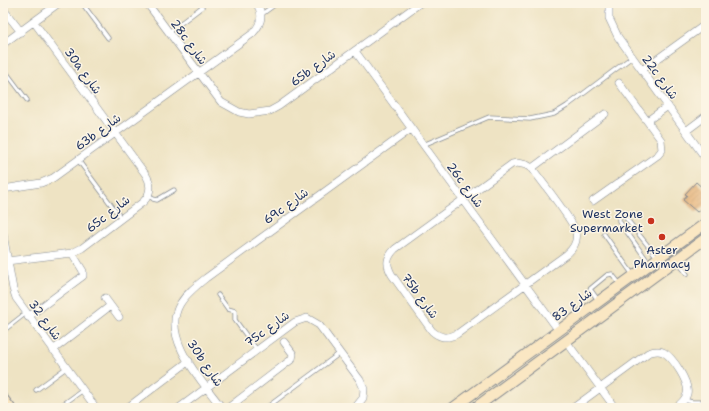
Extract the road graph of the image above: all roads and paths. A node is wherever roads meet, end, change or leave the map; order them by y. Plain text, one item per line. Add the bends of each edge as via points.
1 (59, 3) edge
2 (82, 3) edge
3 (147, 3) edge
4 (256, 3) edge
5 (277, 3) edge
6 (420, 3) edge
7 (609, 3) edge
8 (202, 7) dead end
9 (3, 8) edge
10 (261, 15) junction
11 (34, 22) junction
12 (706, 24) edge
13 (21, 32) junction
14 (169, 32) junction
15 (108, 38) dead end
16 (3, 44) edge
17 (355, 52) junction
18 (632, 57) junction
19 (3, 68) edge
20 (642, 70) junction
21 (198, 72) junction
22 (619, 83) dead end
23 (214, 94) joint
24 (27, 100) dead end
25 (668, 106) junction
26 (605, 114) dead end
27 (706, 116) edge
28 (647, 121) junction
29 (411, 129) junction
30 (686, 131) junction
31 (115, 133) junction
32 (422, 145) junction
33 (705, 154) edge
34 (78, 160) junction
35 (532, 168) junction
36 (3, 189) edge
37 (174, 190) dead end
38 (149, 194) junction
39 (462, 200) junction
40 (593, 201) dead end
41 (121, 218) junction
42 (706, 223) edge
43 (3, 234) edge
44 (604, 234) dead end
45 (706, 238) edge
46 (72, 253) junction
47 (676, 260) junction
48 (7, 261) junction
49 (654, 261) junction
50 (687, 274) dead end
51 (634, 276) junction
52 (525, 285) junction
53 (621, 285) junction
54 (218, 296) dead end
55 (105, 298) dead end
56 (599, 302) junction
57 (179, 305) joint
58 (110, 306) junction
59 (27, 315) junction
60 (119, 317) dead end
61 (3, 331) edge
62 (559, 331) junction
63 (566, 341) junction
64 (284, 342) dead end
65 (53, 350) junction
66 (257, 350) junction
67 (340, 353) junction
68 (189, 361) junction
69 (66, 368) junction
70 (207, 387) junction
71 (600, 388) junction
72 (36, 390) dead end
73 (83, 390) junction
74 (3, 399) edge
75 (684, 400) junction
76 (706, 402) edge
77 (10, 408) edge
78 (58, 408) edge
79 (96, 408) edge
80 (127, 408) edge
81 (179, 408) edge
82 (222, 408) edge
83 (228, 408) edge
84 (266, 408) edge
85 (355, 408) edge
86 (453, 408) edge
87 (475, 408) edge
88 (573, 408) edge
89 (615, 408) edge
90 (674, 408) edge

1 - 11 street
2 - 15 lane
3 - 14 street, 28c شارع
4 - 10 street
5 - 10 lane
6 - 17 street, 65b شارع
7 - 18 street, 22c شارع via 612,28
8 - 14 lane
9 - 13 street
10 - 21 street, 63b شارع via 261,22 252,34
11 - 13 street
11 - 31 street, 30a شارع
12 - 20 street
13 - 16 street
14 - 21 street, 28c شارع
17 - 23 street, 65b شارع via 270,111 249,114 239,112 221,102
17 - 29 street, 26c شارع
18 - 20 street, 22c شارع
18 - 32 lane via 554,114 530,119 489,117
19 - 24 lane
20 - 25 street, 22c شارع
21 - 23 street, 28c شارع
21 - 31 street, 63b شارع
22 - 28 street
25 - 28 street
25 - 30 street, 22c شارع
26 - 35 street
27 - 30 street
28 - 40 street via 662,143 661,153
29 - 32 street, 26c شارع
29 - 57 street, 69c شارع via 206,278
30 - 33 street, 22c شارع
31 - 34 street, 63b شارع
31 - 38 street via 149,180
32 - 39 street, 26c شارع
34 - 36 street, 63b شارع via 47,181
34 - 41 lane
35 - 39 street, 75b شارع via 522,163 512,164
35 - 52 street, 75b شارع via 574,225 577,237 572,249
37 - 38 lane via 158,200
38 - 41 street, 65c شارع
39 - 52 street, 26c شارع
39 - 52 street, 75b شارع via 395,249 388,259 387,265 392,275 432,330 441,337 452,337
41 - 46 street, 65c شارع
42 - 49 street, شارع 83
43 - 48 street, شارع 32
44 - 51 lane
45 - 47 street
46 - 48 street, 65c شارع
46 - 59 street via 83,276
47 - 50 lane
47 - 63 street
48 - 59 street, شارع 32 via 14,294
49 - 49 lane via 625,217 619,216 619,221
49 - 51 street, شارع 83
51 - 53 street, شارع 83
52 - 62 street, 26c شارع
53 - 56 street, شارع 83
53 - 56 lane via 612,274 607,275 590,289
54 - 66 lane via 228,309 235,311 235,320
55 - 58 street
56 - 62 street, شارع 83
57 - 68 street, 30b شارع via 175,313 174,330 179,347
58 - 60 street
58 - 65 street
59 - 61 lane
59 - 65 street, شارع 32
62 - 86 street, شارع 83
63 - 71 street
63 - 87 street
64 - 83 street via 293,354 292,359
65 - 69 street, شارع 32
66 - 67 street, 75c شارع via 294,322 307,318 319,325
66 - 70 street, 75c شارع
67 - 84 lane
67 - 85 street, 75c شارع via 364,389 363,398
68 - 70 street, 30b شارع
68 - 80 street
69 - 72 lane
69 - 73 street, شارع 32
70 - 81 street, 75c شارع
70 - 82 street, 30b شارع
71 - 75 street via 648,353 660,351 668,356 687,382
71 - 88 street
71 - 89 street
73 - 78 lane
73 - 79 street, شارع 32
74 - 77 street
75 - 76 lane
75 - 90 street

